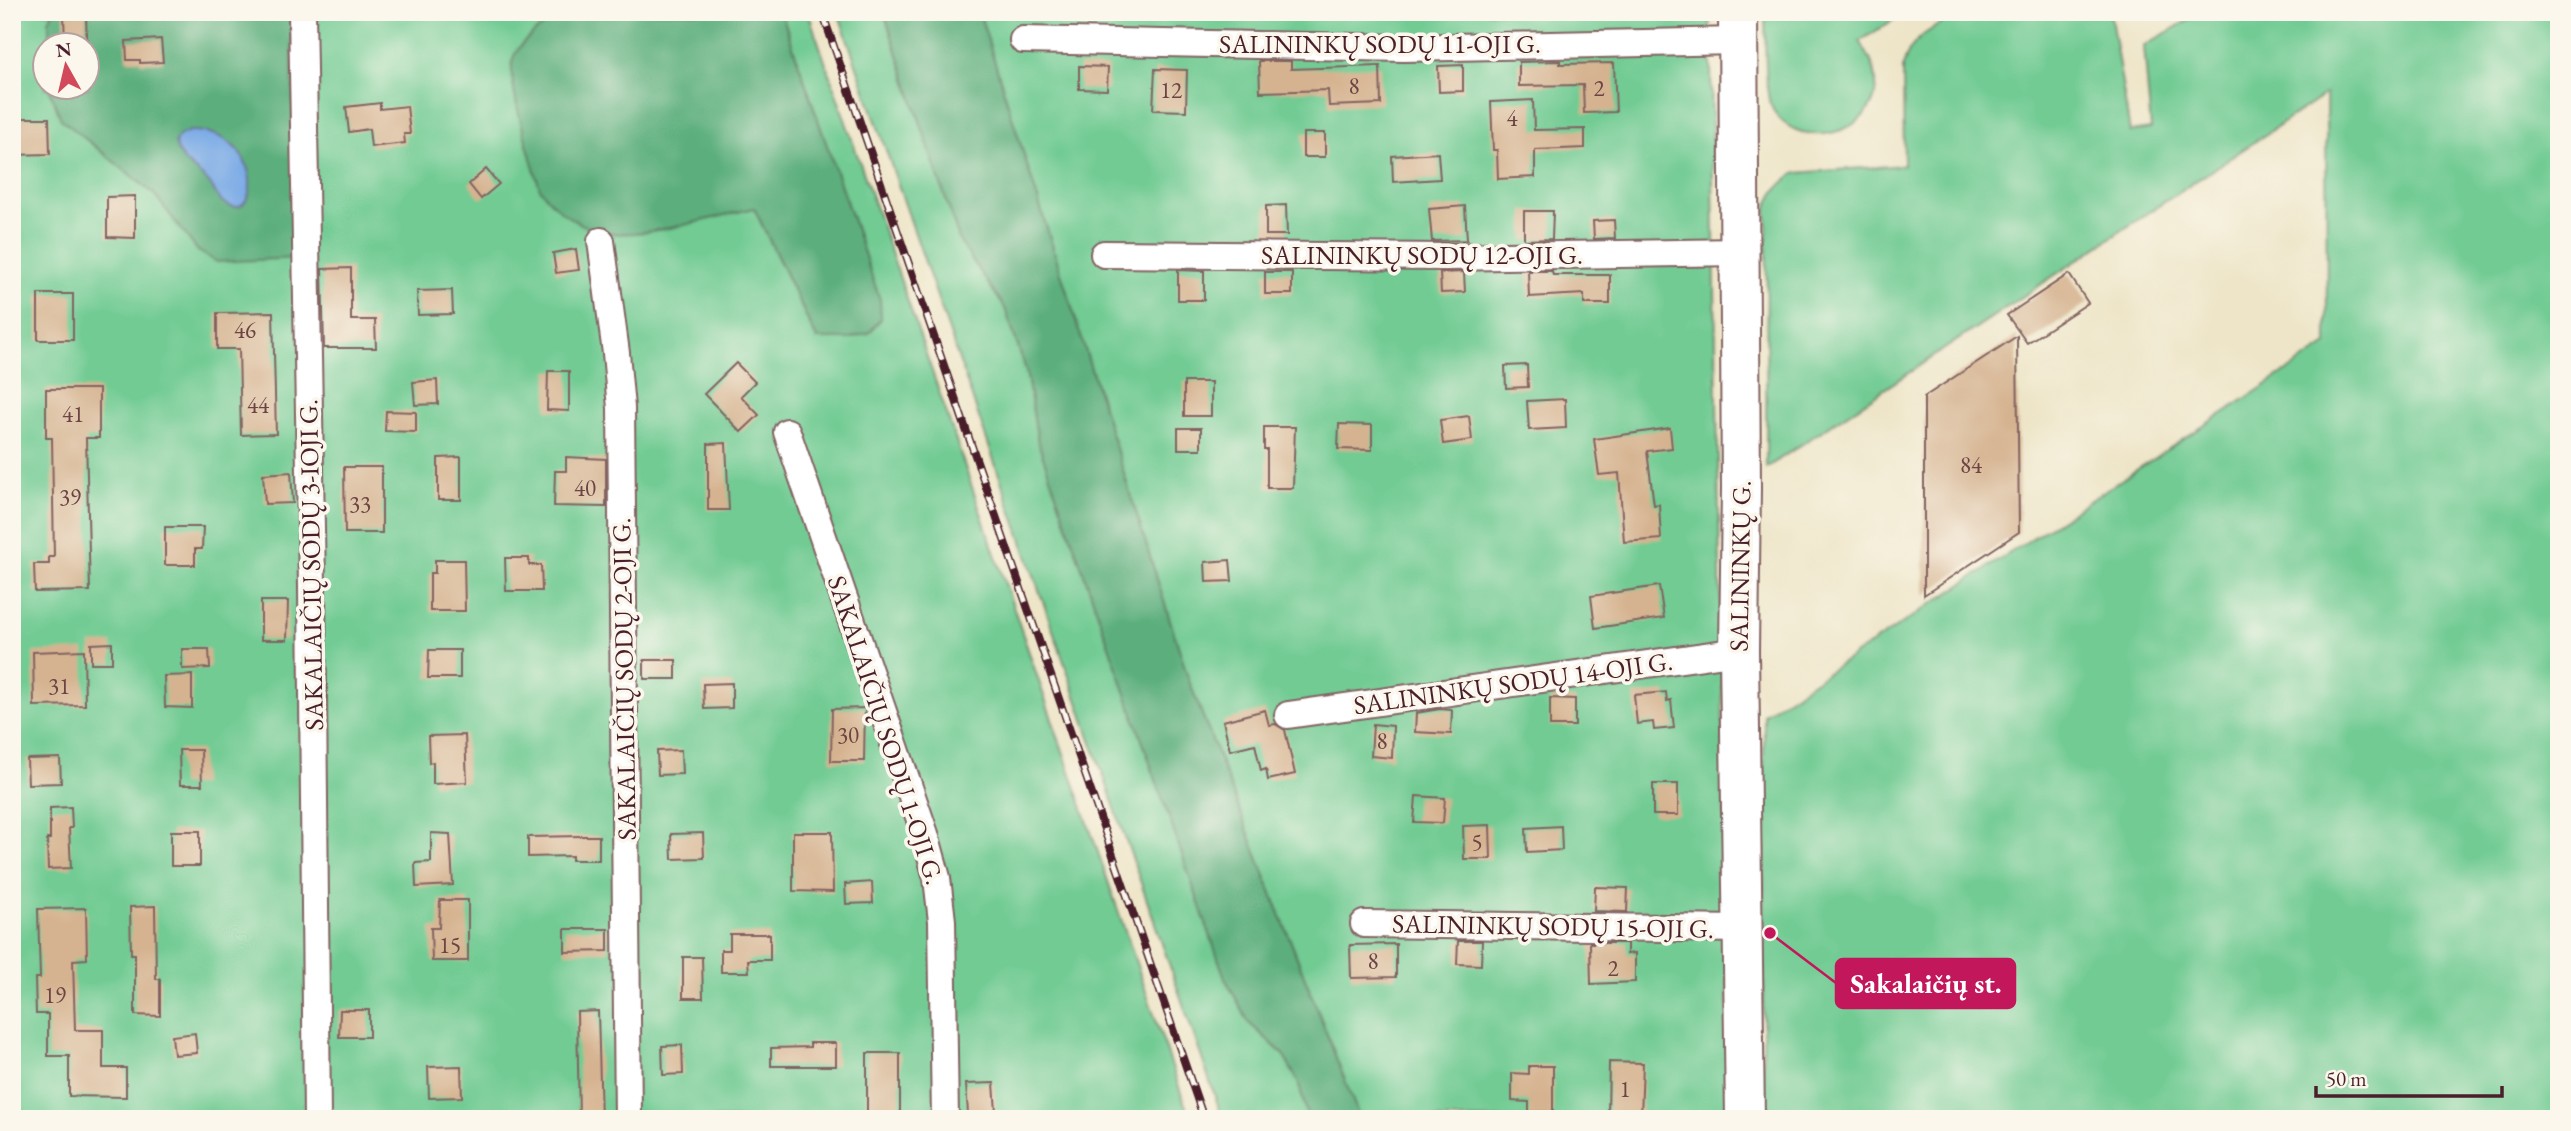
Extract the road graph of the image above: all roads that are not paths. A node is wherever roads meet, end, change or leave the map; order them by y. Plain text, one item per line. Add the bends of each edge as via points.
1 (302, 12) edge
2 (1738, 27) edge
3 (1023, 40) dead end
4 (601, 241) dead end
5 (1740, 252) junction
6 (1104, 254) dead end
7 (787, 432) dead end
8 (1739, 650) junction
9 (1288, 715) dead end
10 (1364, 924) dead end
11 (1742, 929) junction
12 (317, 1119) edge
13 (628, 1119) edge
14 (945, 1119) edge
15 (1745, 1119) edge

1 - 12 street, SAKALAIČIŲ SODŲ 3-IOJI G.
2 - 3 street, SALININKŲ SODŲ 11-OJI G. via 1404,48
2 - 5 main road, SALININKŲ G.
4 - 13 street, SAKALAIČIŲ SODŲ 2-OJI G. via 621,408
5 - 6 street, SALININKŲ SODŲ 12-OJI G. via 1448,257
5 - 8 main road, SALININKŲ G.
7 - 14 street, SAKALAIČIŲ SODŲ 1-OJI G. via 937,878 942,921
8 - 9 street, SALININKŲ SODŲ 14-OJI G.
8 - 11 main road, SALININKŲ G.
10 - 11 street, SALININKŲ SODŲ 15-OJI G.
11 - 15 main road, SALININKŲ G.

